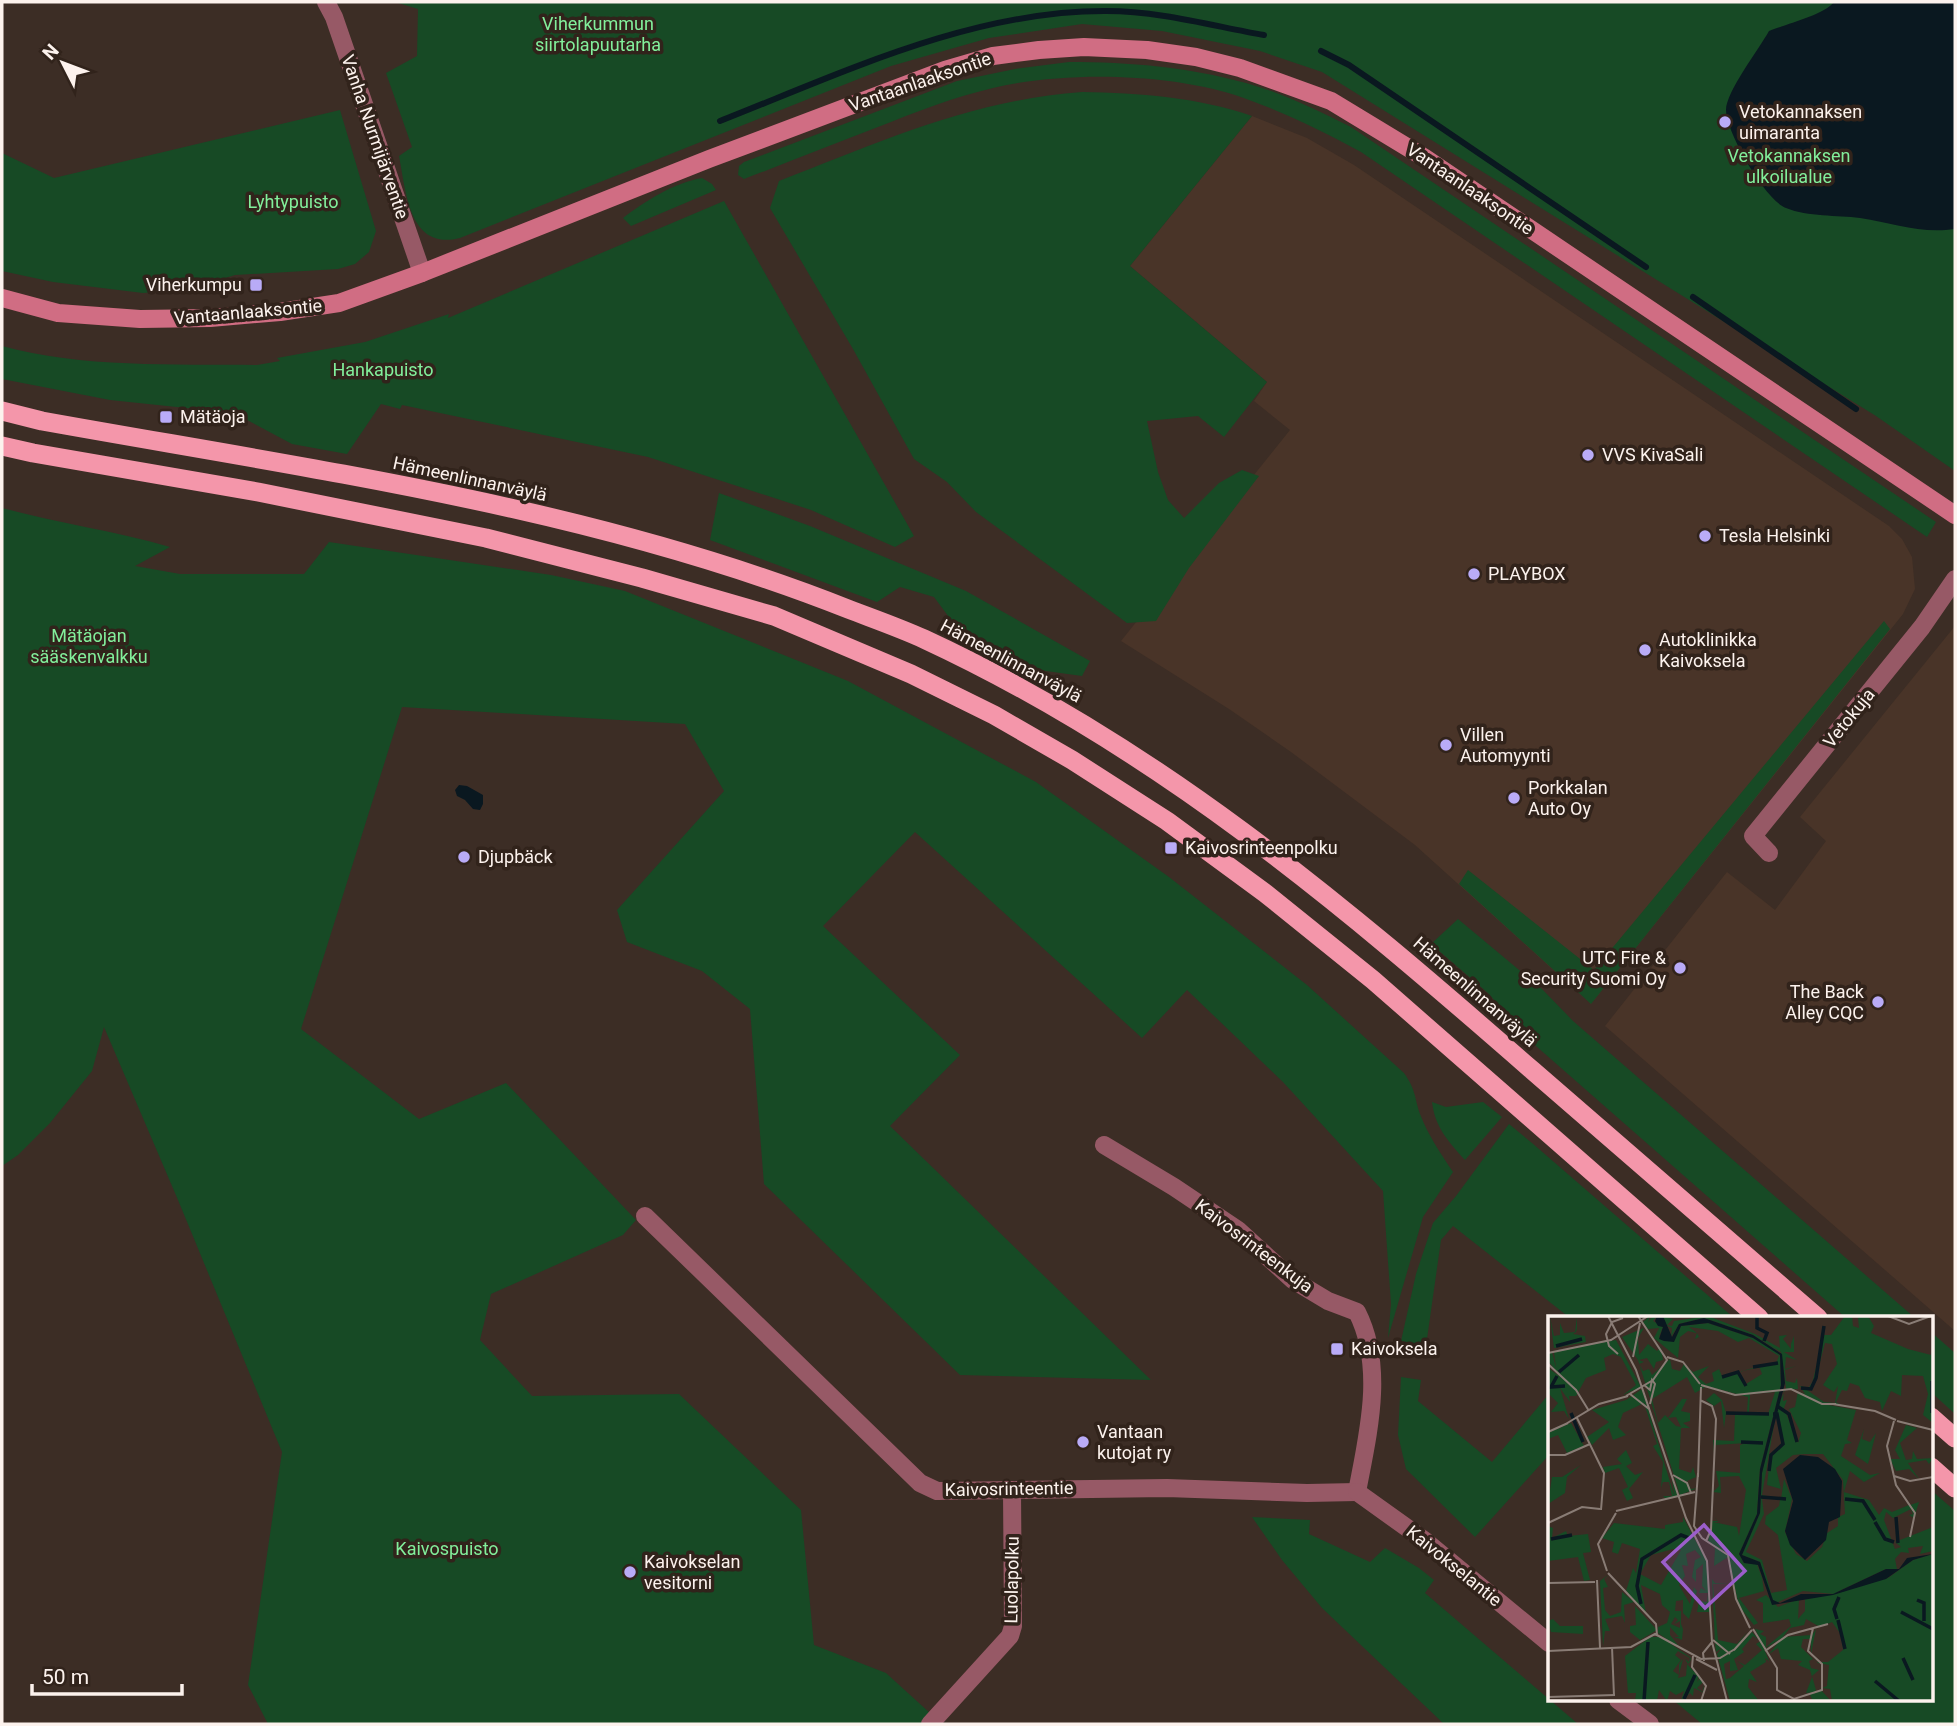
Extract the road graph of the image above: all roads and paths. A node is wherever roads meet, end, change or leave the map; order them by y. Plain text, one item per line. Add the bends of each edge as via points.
1 (326, 2) edge
2 (422, 273) junction
3 (2, 298) edge
4 (2, 411) edge
5 (2, 446) edge
6 (1955, 515) edge
7 (1955, 579) edge
8 (1769, 853) dead end
9 (1104, 1145) dead end
10 (645, 1216) dead end
11 (1757, 1316) edge
12 (1816, 1316) edge
13 (1932, 1418) edge
14 (1955, 1438) edge
15 (1932, 1468) edge
16 (1955, 1488) edge
17 (1012, 1490) junction
18 (1357, 1492) junction
19 (1548, 1642) edge
20 (1621, 1702) edge
21 (930, 1724) edge
22 (1650, 1724) edge

1 - 2 street, Vanha Nurmijärventie
2 - 3 main road, Vantaanlaaksontie via 339,303 210,318 58,313
2 - 6 main road, Vantaanlaaksontie via 734,150 993,56 1084,47 1196,57 1308,92 1384,132
4 - 12 highway, Hämeenlinnanväylä via 495,503 657,544 779,582 922,638 1095,730 1283,860 1394,949
5 - 11 highway via 472,536 642,578 774,616 994,715 1167,821 1265,893 1373,981
7 - 8 street, Vetokuja via 1922,627 1754,836
9 - 18 street, Kaivosrinteenkuja via 1238,1230 1293,1280 1357,1312 1368,1341 1372,1381
10 - 17 street, Kaivosrinteentie via 920,1483 937,1491
13 - 14 highway
15 - 16 highway
17 - 18 street, Kaivosrinteentie
17 - 21 street, Luolapolku via 1010,1636
18 - 19 street, Kaivokselantie via 1424,1540
20 - 22 street

